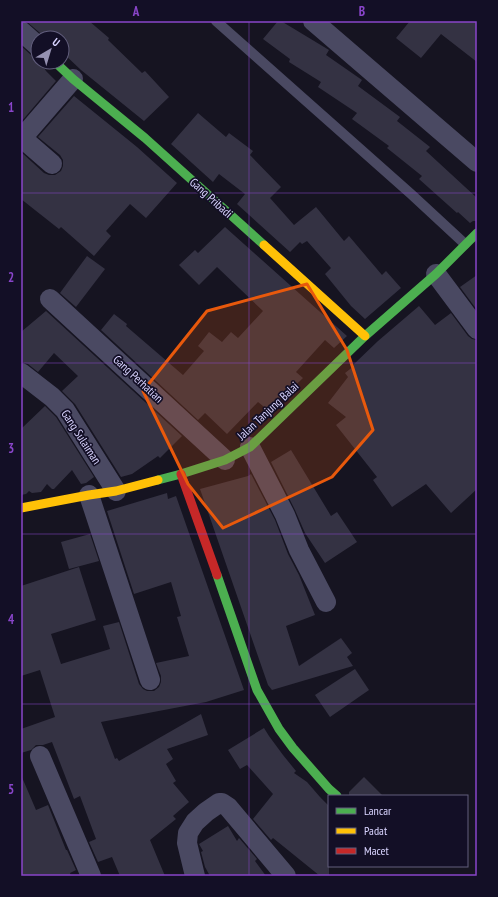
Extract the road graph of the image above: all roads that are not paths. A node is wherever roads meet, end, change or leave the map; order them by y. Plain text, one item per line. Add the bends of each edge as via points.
1 (216, 21) edge
2 (312, 21) edge
3 (21, 30) edge
4 (30, 38) edge
5 (63, 70) edge
6 (73, 79) junction
7 (21, 138) edge
8 (477, 162) edge
9 (52, 164) dead end
10 (477, 233) edge
11 (465, 244) junction
12 (436, 274) junction
13 (50, 299) dead end
14 (477, 329) edge
15 (365, 336) junction
16 (21, 373) edge
17 (250, 447) junction
18 (225, 460) junction
19 (181, 474) junction
20 (116, 491) junction
21 (89, 495) junction
22 (21, 508) edge
23 (326, 602) dead end
24 (150, 680) dead end
25 (40, 756) dead end
26 (336, 795) edge
27 (91, 876) edge
28 (195, 876) edge
29 (286, 876) edge

1 - 11 lane
2 - 8 street
3 - 4 street
5 - 6 street, Gang Pribadi
6 - 7 street
6 - 15 street, Gang Pribadi via 145,138
7 - 9 street
10 - 11 street, Jalan Tanjung Balai
11 - 12 street, Jalan Tanjung Balai
12 - 14 street
12 - 15 street, Jalan Tanjung Balai
13 - 18 street, Gang Perhatian
15 - 17 street, Jalan Tanjung Balai
16 - 20 street, Gang Sulaiman via 65,410
17 - 18 street, Jalan Tanjung Balai
17 - 23 street
18 - 19 street, Jalan Tanjung Balai
19 - 20 street, Jalan Tanjung Balai
19 - 26 street via 257,690 288,742
20 - 21 street, Jalan Tanjung Balai
21 - 22 street, Jalan Tanjung Balai
21 - 24 street
25 - 27 street
28 - 29 street via 187,843 188,833 206,812 222,803

